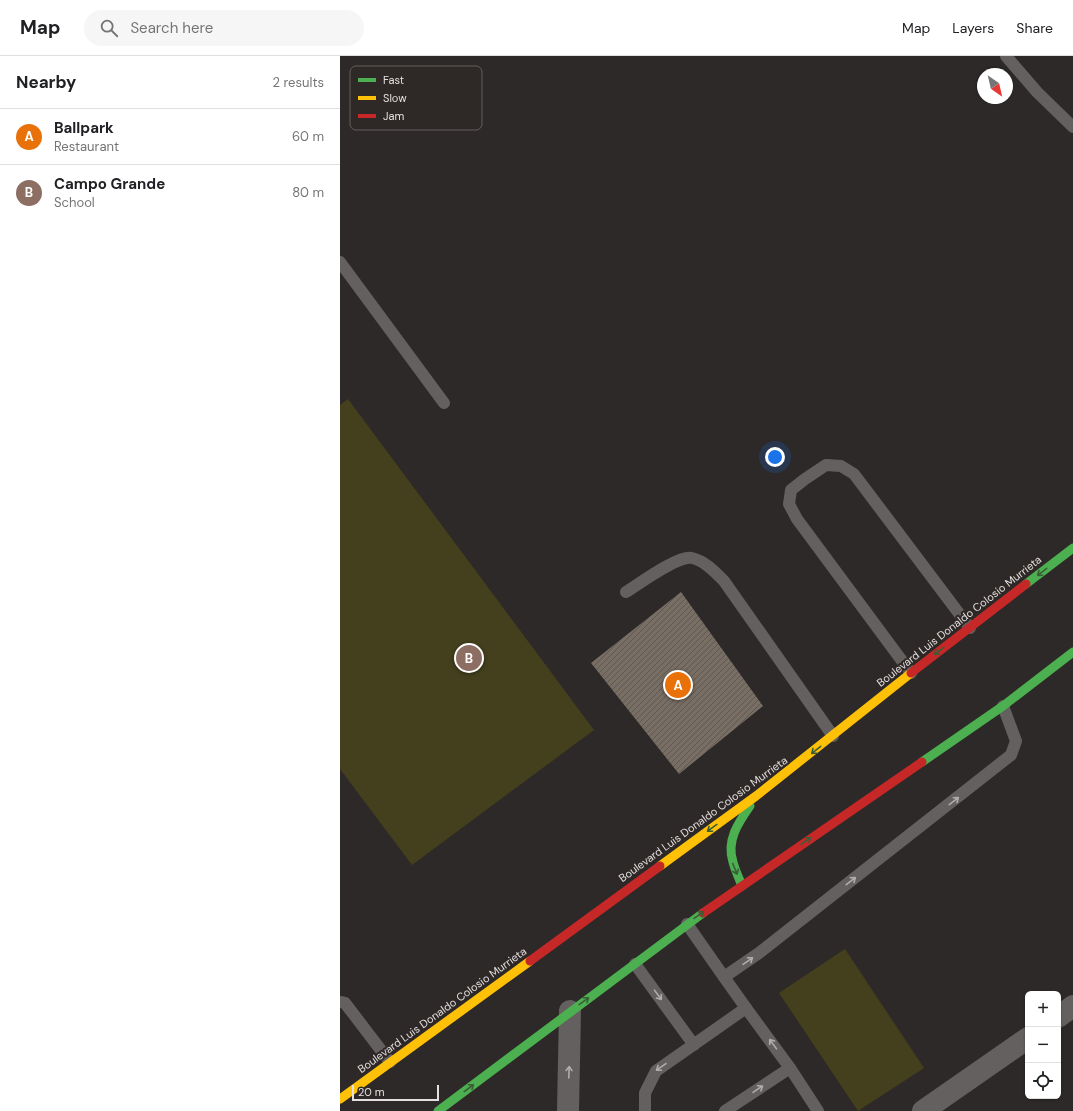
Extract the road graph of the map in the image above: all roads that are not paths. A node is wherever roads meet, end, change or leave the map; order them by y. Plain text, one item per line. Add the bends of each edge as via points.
1 (1006, 56) edge
2 (1073, 127) edge
3 (340, 262) edge
4 (444, 403) dead end
5 (1073, 548) edge
6 (626, 592) dead end
7 (970, 628) junction
8 (1073, 652) edge
9 (911, 672) junction
10 (1003, 706) junction
11 (833, 736) junction
12 (756, 796) junction
13 (742, 886) junction
14 (687, 924) junction
15 (635, 964) junction
16 (724, 977) junction
17 (340, 1002) edge
18 (1073, 1006) edge
19 (746, 1008) junction
20 (570, 1011) junction
21 (1061, 1015) edge
22 (1025, 1040) edge
23 (694, 1045) junction
24 (390, 1062) junction
25 (790, 1068) junction
26 (340, 1099) edge
27 (438, 1111) edge
28 (568, 1111) edge
29 (645, 1111) edge
30 (725, 1111) edge
31 (818, 1111) edge
32 (923, 1111) edge

1 - 2 lane via 1037,92
3 - 4 lane
5 -> 7 main road, Boulevard Luis Donaldo Colosio Murrieta
6 - 11 lane via 674,562 691,558 708,566 724,581
7 -> 9 main road, Boulevard Luis Donaldo Colosio Murrieta
7 - 9 lane via 854,474 841,466 826,465 805,479 791,490 789,504 797,519
8 - 10 main road
9 - 11 main road, Boulevard Luis Donaldo Colosio Murrieta
13 -> 10 main road
16 -> 10 lane via 765,949 1011,755 1016,741
11 -> 12 main road, Boulevard Luis Donaldo Colosio Murrieta
12 -> 13 main road via 736,827 730,844 731,859
12 -> 24 main road, Boulevard Luis Donaldo Colosio Murrieta
14 -> 13 main road
14 - 15 main road
14 - 16 lane
20 -> 15 main road
15 -> 23 lane
16 - 19 lane
17 - 24 lane via 345,1003
18 - 21 street
19 - 23 lane
25 -> 19 lane
27 -> 20 main road
28 -> 20 street
22 - 32 street
23 -> 29 lane via 656,1071 645,1093
24 - 26 main road, Boulevard Luis Donaldo Colosio Murrieta
30 -> 25 lane
25 - 31 lane

